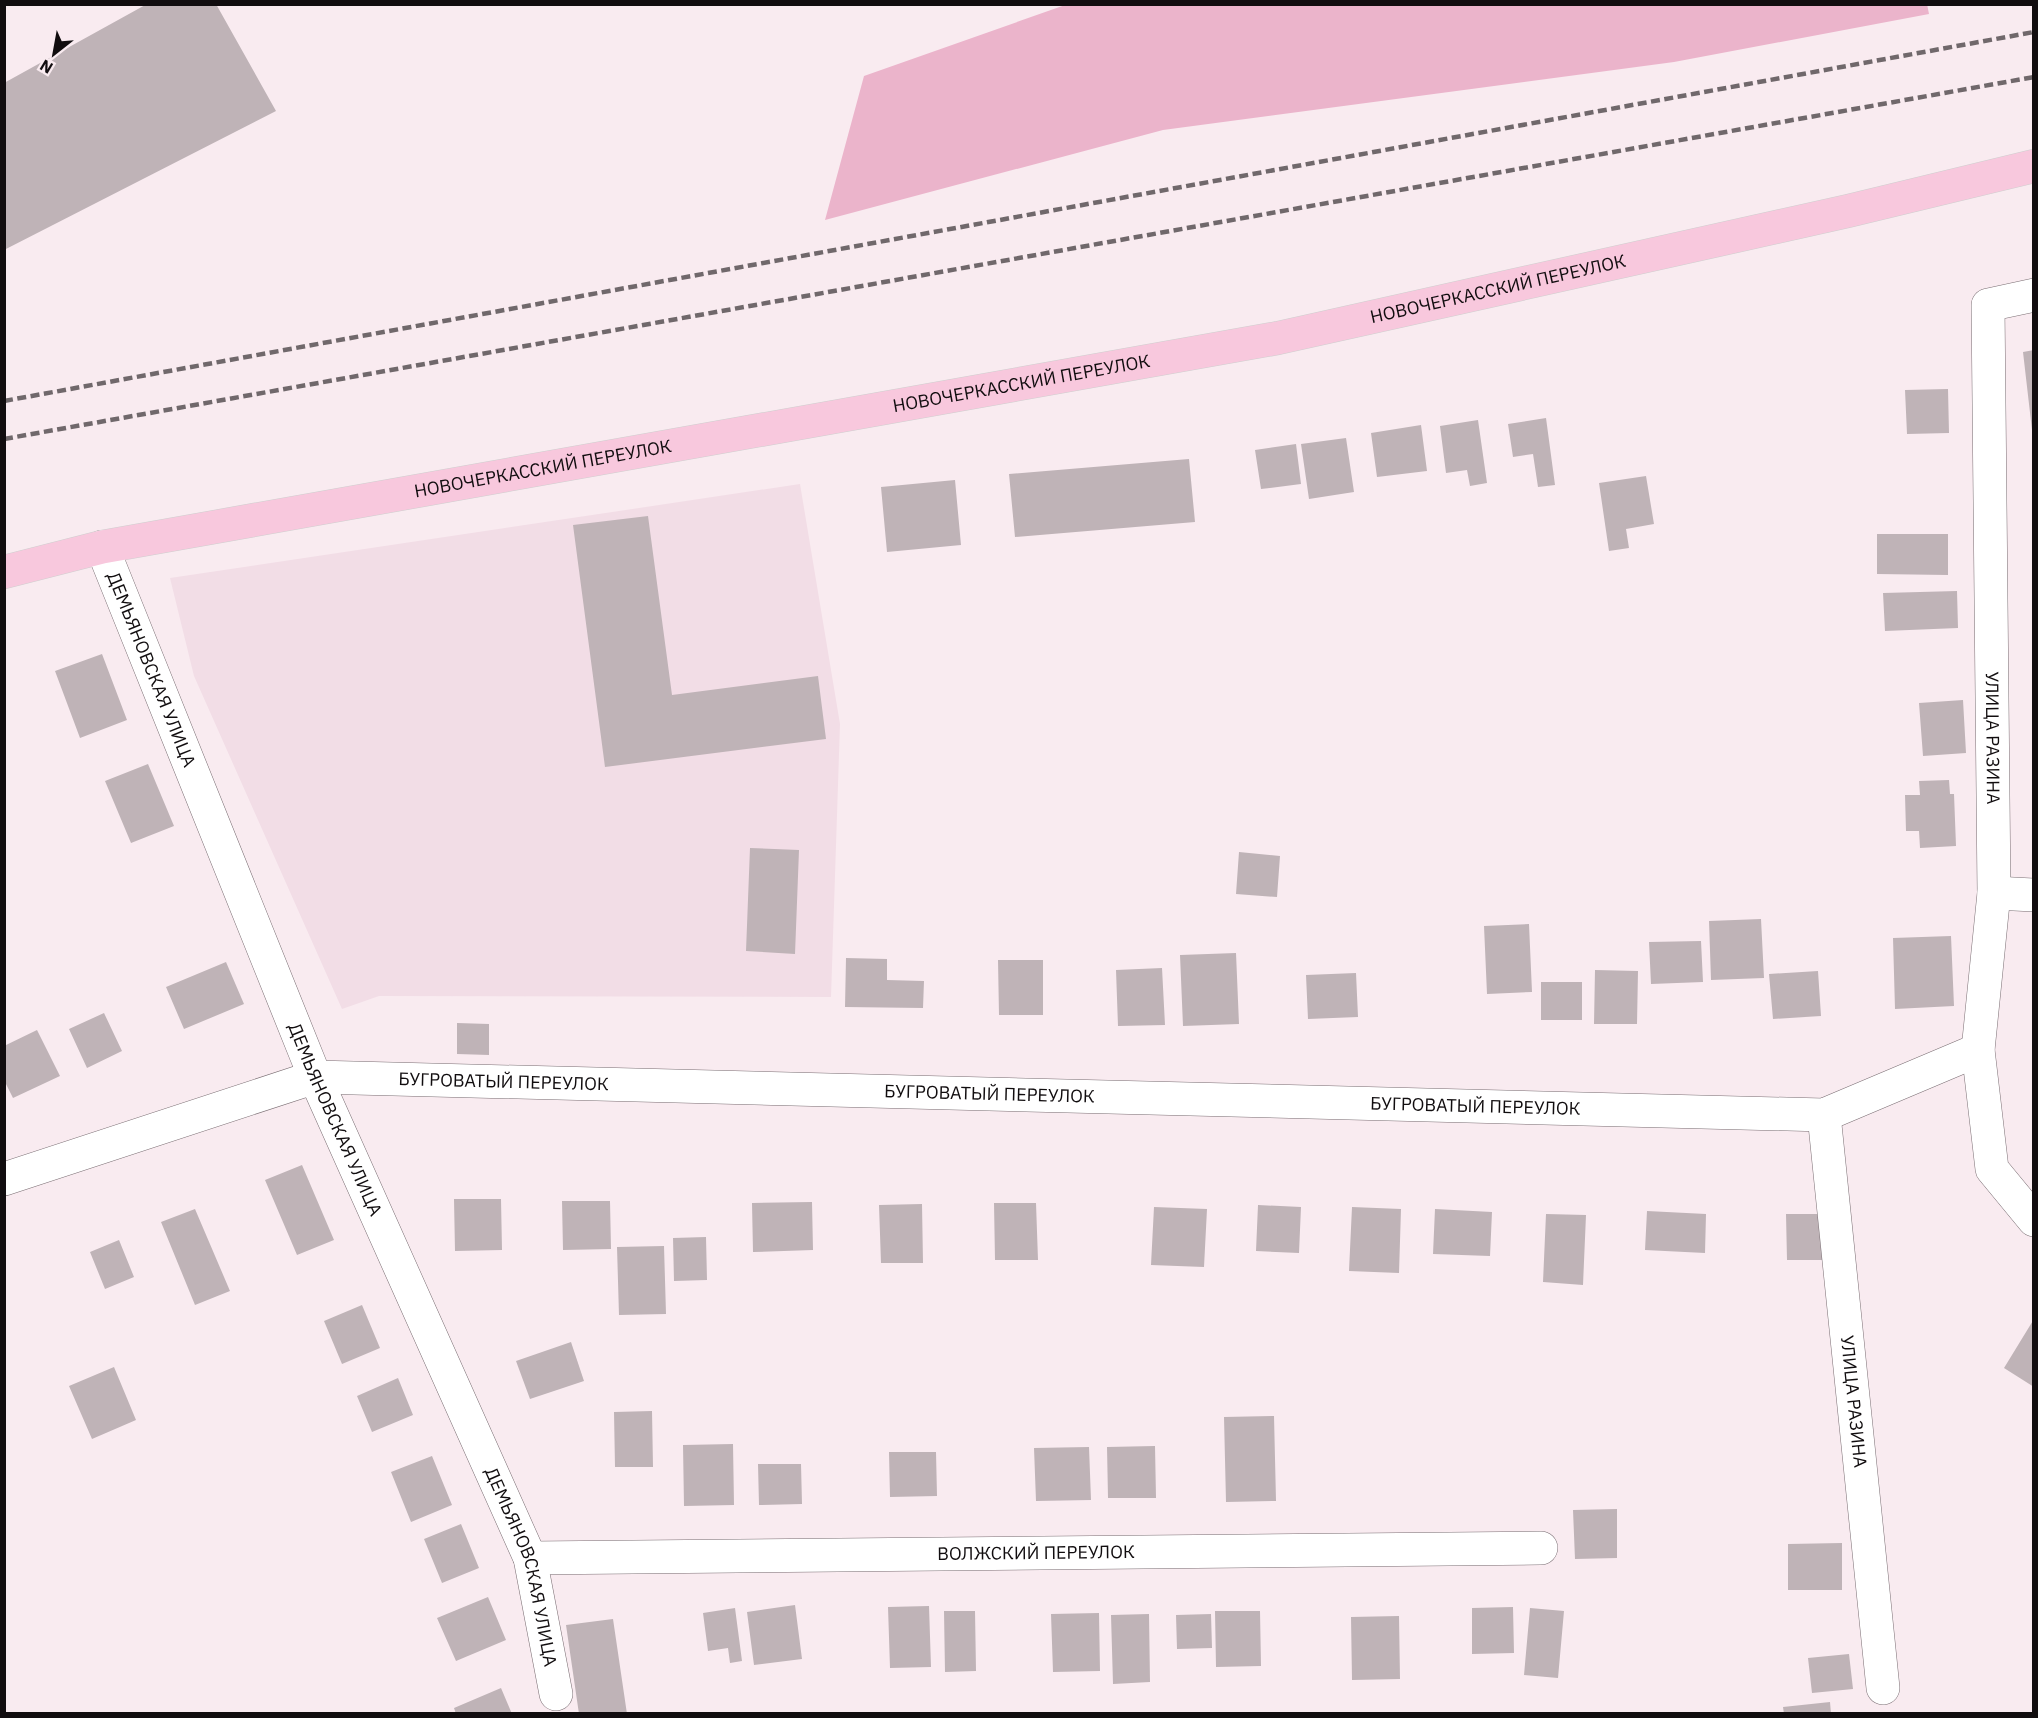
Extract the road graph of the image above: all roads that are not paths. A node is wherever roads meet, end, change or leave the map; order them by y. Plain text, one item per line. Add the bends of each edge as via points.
1 (2034, 166) edge
2 (2034, 295) edge
3 (102, 547) junction
4 (4, 572) edge
5 (1994, 893) junction
6 (2034, 895) edge
7 (1978, 1050) junction
8 (315, 1077) junction
9 (1824, 1114) junction
10 (4, 1179) edge
11 (2034, 1220) edge
12 (1541, 1548) dead end
13 (530, 1558) junction
14 (1883, 1689) dead end
15 (556, 1694) dead end

1 - 3 main road, НОВОЧЕРКАССКИЙ ПЕРЕУЛОК via 1278,338
2 - 5 street, УЛИЦА РАЗИНА via 1988,305
3 - 4 main road, НОВОЧЕРКАССКИЙ ПЕРЕУЛОК
3 - 8 street, ДЕМЬЯНОВСКАЯ УЛИЦА
5 - 6 street
5 - 7 street, УЛИЦА РАЗИНА
7 - 9 street, БУГРОВАТЫЙ ПЕРЕУЛОК
7 - 11 street, УЛИЦА РАЗИНА via 1992,1168
8 - 9 street, БУГРОВАТЫЙ ПЕРЕУЛОК
8 - 10 street, БУГРОВАТЫЙ ПЕРЕУЛОК
8 - 13 street, ДЕМЬЯНОВСКАЯ УЛИЦА
9 - 14 street, УЛИЦА РАЗИНА
12 - 13 street, ВОЛЖСКИЙ ПЕРЕУЛОК
13 - 15 street, ДЕМЬЯНОВСКАЯ УЛИЦА

